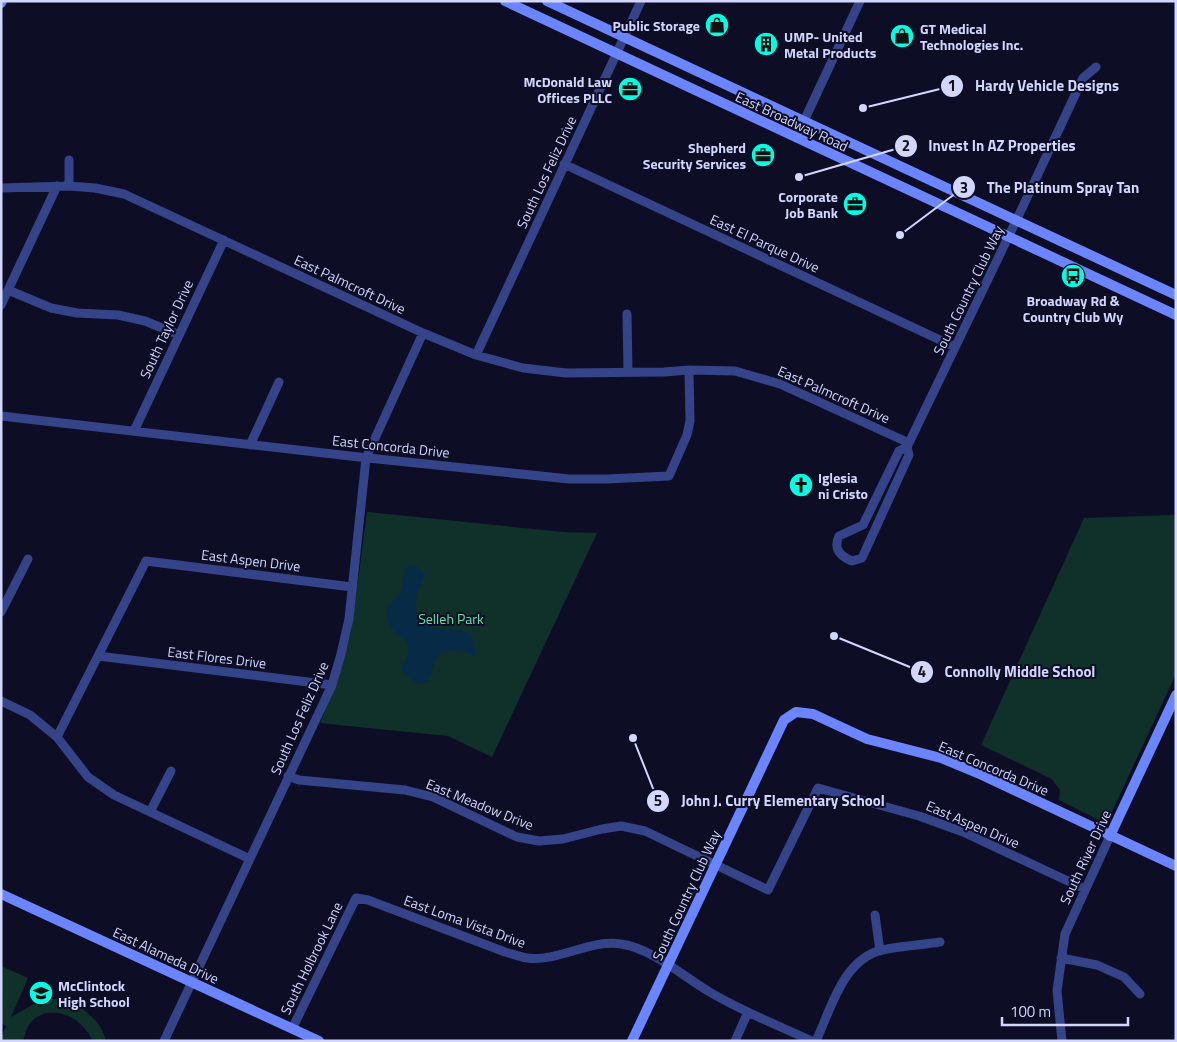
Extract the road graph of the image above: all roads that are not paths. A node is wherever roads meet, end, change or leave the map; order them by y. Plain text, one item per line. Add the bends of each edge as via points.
1 (505, 1) edge
2 (547, 1) edge
3 (641, 1) edge
4 (860, 1) edge
5 (624, 37) junction
6 (617, 54) junction
7 (1096, 67) dead end
8 (804, 121) junction
9 (796, 138) junction
10 (69, 160) dead end
11 (564, 164) junction
12 (57, 186) junction
13 (69, 186) junction
14 (1, 188) edge
15 (1016, 221) junction
16 (1008, 237) junction
17 (224, 240) junction
18 (8, 290) junction
19 (1176, 295) edge
20 (1, 305) edge
21 (627, 314) dead end
22 (1176, 315) edge
23 (423, 333) junction
24 (179, 335) junction
25 (955, 347) junction
26 (476, 355) junction
27 (689, 370) junction
28 (628, 372) junction
29 (279, 382) dead end
30 (1, 416) edge
31 (134, 431) junction
32 (250, 445) junction
33 (908, 445) junction
34 (366, 458) junction
35 (28, 559) dead end
36 (352, 587) junction
37 (1, 612) edge
38 (98, 656) junction
39 (332, 685) junction
40 (1176, 695) edge
41 (1, 701) edge
42 (796, 712) joint
43 (58, 737) junction
44 (171, 771) dead end
45 (288, 776) junction
46 (150, 812) junction
47 (1110, 836) junction
48 (250, 858) junction
49 (715, 864) junction
50 (1176, 866) edge
51 (768, 890) joint
52 (1084, 890) junction
53 (1, 894) edge
54 (356, 898) joint
55 (875, 915) dead end
56 (940, 942) dead end
57 (880, 951) junction
58 (1061, 958) junction
59 (668, 965) junction
60 (192, 982) junction
61 (1140, 994) dead end
62 (748, 1012) junction
63 (292, 1029) junction
64 (164, 1041) edge
65 (319, 1041) edge
66 (632, 1041) edge
67 (735, 1041) edge
68 (812, 1041) edge
69 (816, 1041) edge
70 (1062, 1041) edge

1 - 6 main road, East Broadway Road
2 - 5 main road, East Broadway Road
3 - 5 street, South Los Feliz Drive
4 - 8 street
5 - 6 street, South Los Feliz Drive
5 - 8 main road, East Broadway Road
6 - 9 main road, East Broadway Road
6 - 11 street, South Los Feliz Drive
7 - 15 street, South Country Club Way via 1083,78
8 - 9 street
8 - 15 main road, East Broadway Road
9 - 16 main road, East Broadway Road
10 - 13 street
11 - 25 street, East El Parque Drive
11 - 26 street, South Los Feliz Drive
12 - 13 street, East Palmcroft Drive
12 - 14 street, East Palmcroft Drive
12 - 18 street
13 - 17 street, East Palmcroft Drive via 124,194
15 - 16 street, South Country Club Way
15 - 19 main road, East Broadway Road
16 - 22 main road, East Broadway Road
16 - 25 street, South Country Club Way
17 - 23 street, East Palmcroft Drive
17 - 24 street, South Taylor Drive
18 - 20 street
18 - 24 street via 51,308 78,314 118,315 146,321
21 - 28 street
23 - 26 street, East Palmcroft Drive
23 - 34 street, South Los Feliz Drive
24 - 31 street, South Taylor Drive
25 - 33 street, South Country Club Way
26 - 28 street, East Palmcroft Drive via 523,368 566,373
27 - 28 street, East Palmcroft Drive
27 - 33 street, East Palmcroft Drive via 735,372 770,380
27 - 34 street, East Concorda Drive via 690,421 668,476 569,478
29 - 32 street
30 - 31 street, East Concorda Drive
31 - 32 street, East Concorda Drive
32 - 34 street, East Concorda Drive
33 - 33 street, South Country Club Way via 899,451 863,526 839,536 836,547 845,558 852,561 862,558 909,455
34 - 36 street, South Los Feliz Drive
35 - 37 street
36 - 38 street, East Aspen Drive via 146,561
36 - 39 street, South Los Feliz Drive via 349,618
38 - 39 street, East Flores Drive
38 - 43 street
39 - 45 street, South Los Feliz Drive
40 - 47 main road, South River Drive
41 - 43 street via 30,715
42 - 47 main road, East Concorda Drive via 812,714 868,740 941,758
42 - 49 main road, South Country Club Way via 784,720
43 - 46 street via 88,777 114,795
44 - 46 street
45 - 48 street, South Los Feliz Drive
45 - 49 street, East Meadow Drive via 299,780 414,792 433,797 517,837 539,841 621,826 645,831
46 - 48 street
47 - 50 main road, East Concorda Drive
47 - 52 street, South River Drive
48 - 60 street, South Los Feliz Drive
49 - 51 street, East Meadow Drive
49 - 59 main road, South Country Club Way
51 - 52 street, East Aspen Drive via 818,788 919,816 963,832
52 - 58 street, South River Drive via 1065,934
53 - 60 main road, East Alameda Drive
54 - 59 street, East Loma Vista Drive via 528,958 607,943 636,948
54 - 63 street, South Holbrook Lane
55 - 57 street
56 - 57 street
57 - 69 street via 858,962 842,982
58 - 61 street via 1097,965 1124,977
58 - 70 street, South River Drive via 1057,991
59 - 62 street, East Loma Vista Drive via 709,992
59 - 66 main road, South Country Club Way
60 - 63 main road, East Alameda Drive
60 - 64 street, South Los Feliz Drive
62 - 67 street
62 - 68 street, East Loma Vista Drive
63 - 65 main road, East Alameda Drive

